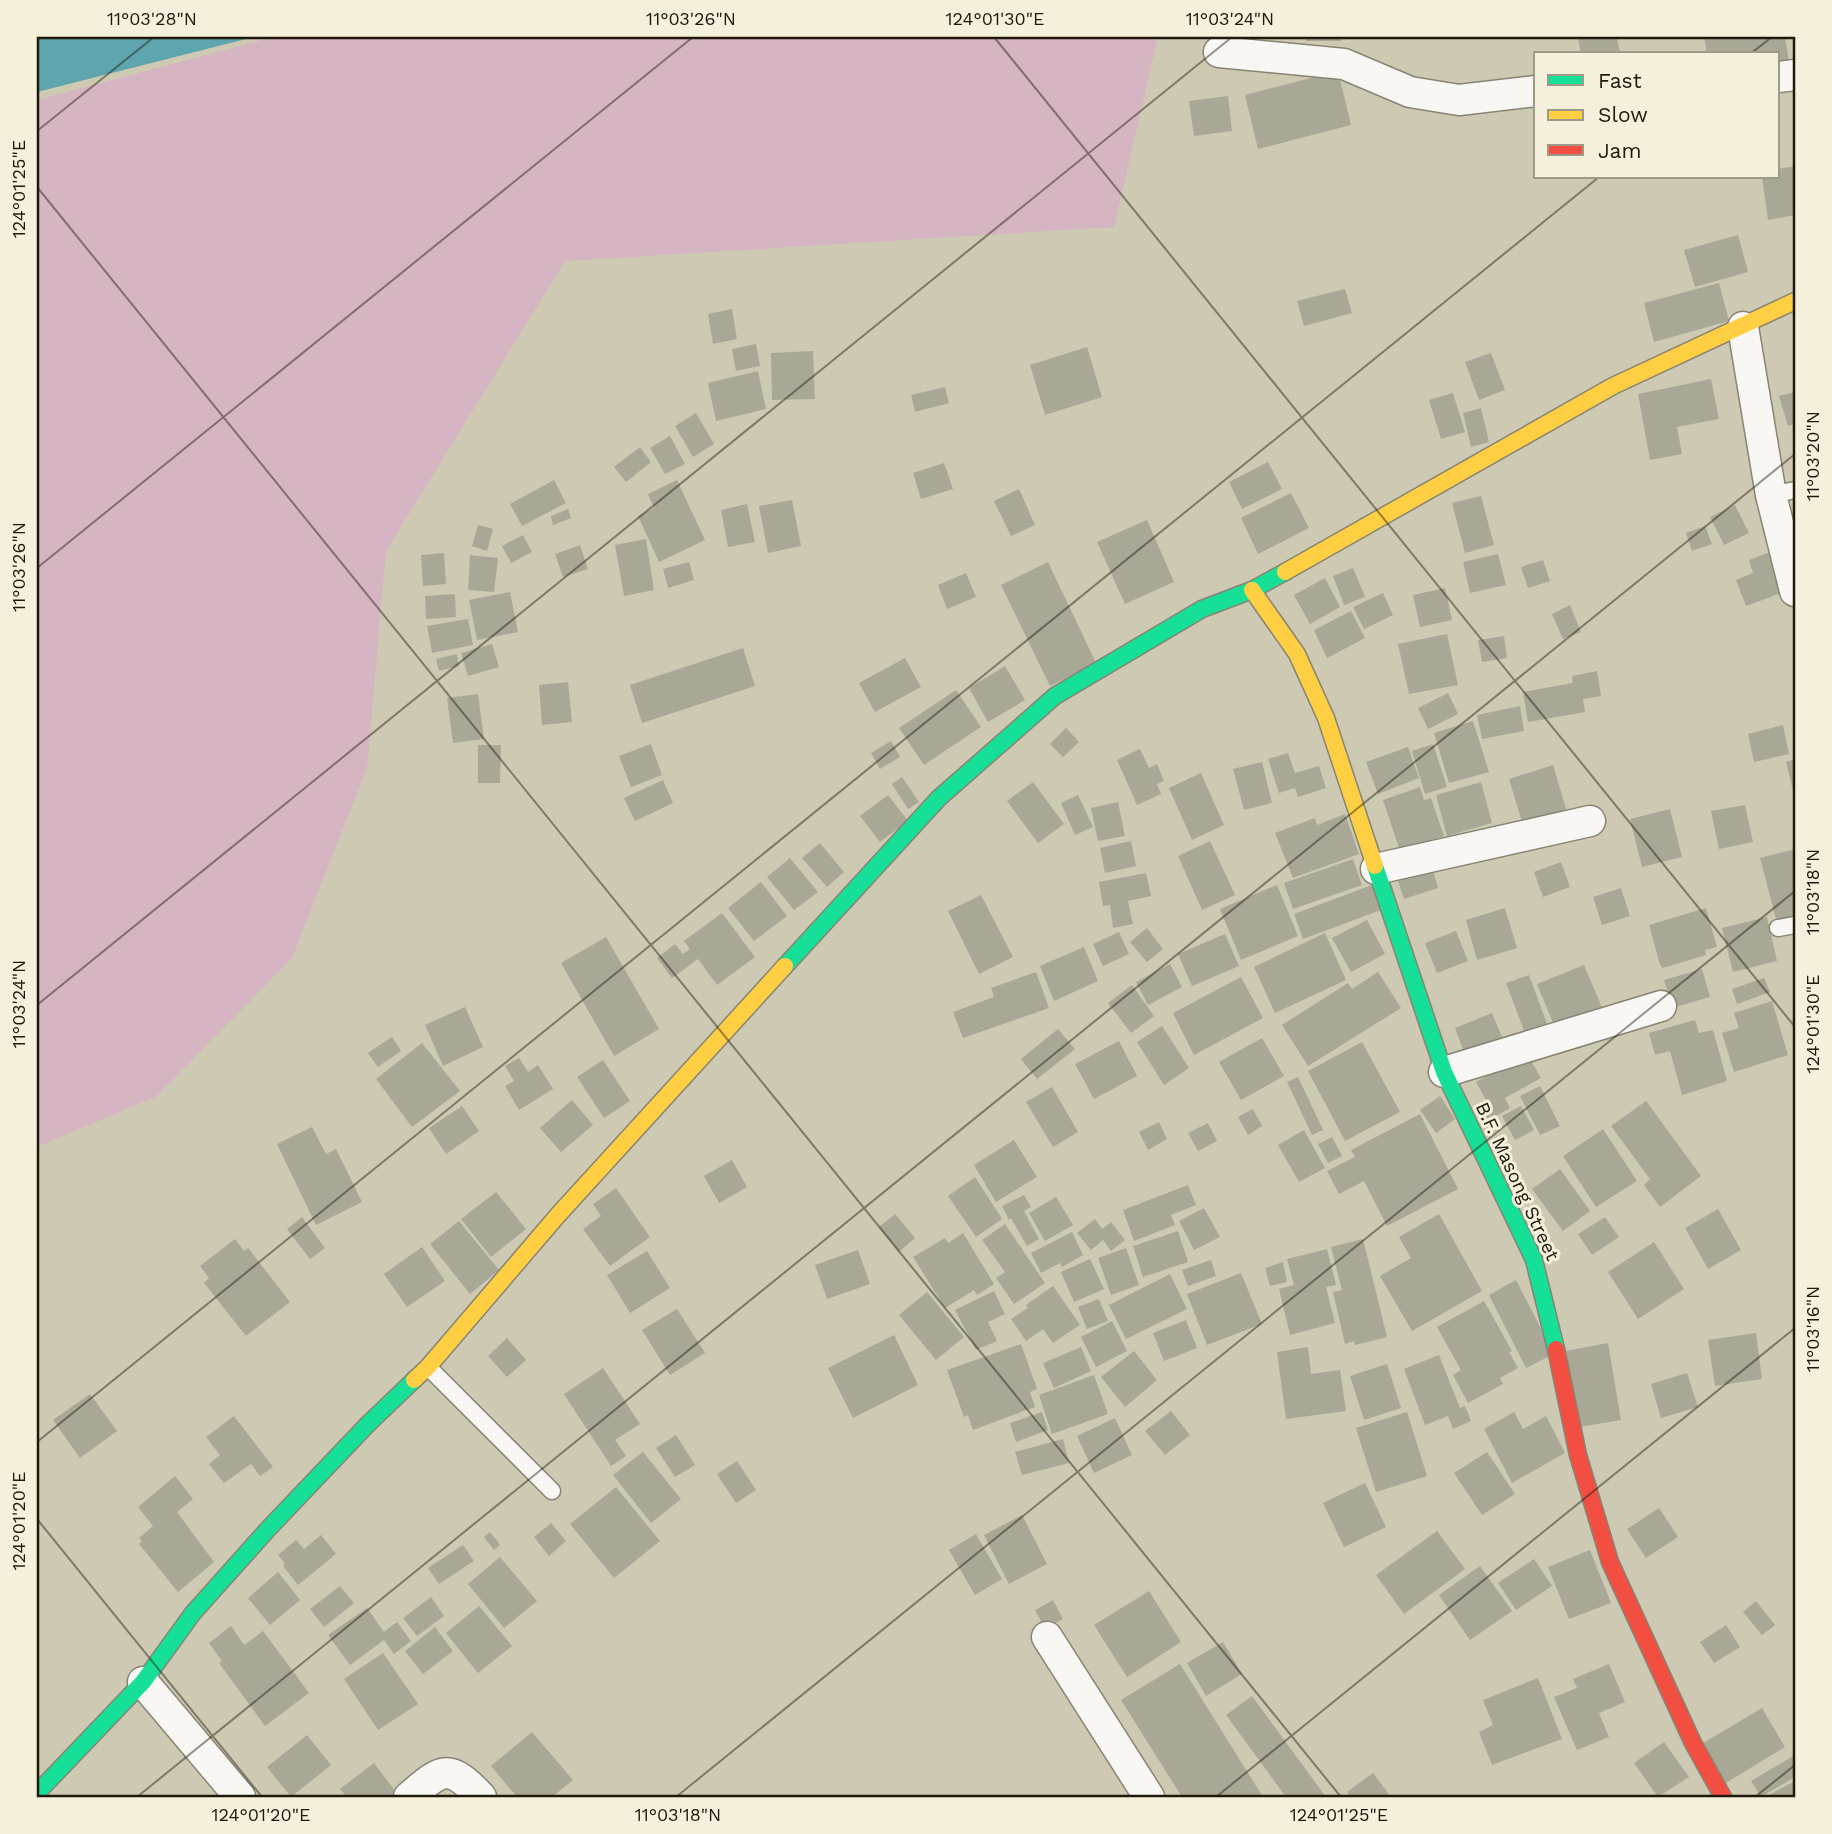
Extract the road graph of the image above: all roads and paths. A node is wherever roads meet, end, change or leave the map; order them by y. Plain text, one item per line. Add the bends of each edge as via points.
1 (1219, 52) dead end
2 (1534, 91) edge
3 (1795, 301) edge
4 (1743, 327) junction
5 (1783, 493) edge
6 (1252, 590) junction
7 (1795, 592) edge
8 (1590, 821) dead end
9 (1376, 869) junction
10 (1795, 925) edge
11 (1779, 928) dead end
12 (1661, 1006) dead end
13 (1444, 1072) junction
14 (428, 1367) junction
15 (552, 1491) dead end
16 (1047, 1637) dead end
17 (143, 1682) junction
18 (37, 1793) edge
19 (240, 1797) edge
20 (409, 1797) edge
21 (481, 1797) edge
22 (1149, 1797) edge
23 (1723, 1797) edge

1 - 2 street via 1345,64 1409,92 1459,100
3 - 4 street
4 - 5 street
4 - 6 street via 1613,386
5 - 7 street
6 - 9 street, B.F. Masong Street via 1297,654 1326,718
6 - 14 street via 1202,609 1055,696 939,798 558,1215
8 - 9 street
9 - 13 street, B.F. Masong Street
10 - 11 lane
12 - 13 street
13 - 23 street, B.F. Masong Street via 1534,1260 1578,1455 1610,1562 1693,1743
14 - 15 lane
14 - 17 street via 368,1423 244,1556 193,1613
16 - 22 street
17 - 18 street
17 - 19 street
20 - 21 street via 435,1775 451,1774

